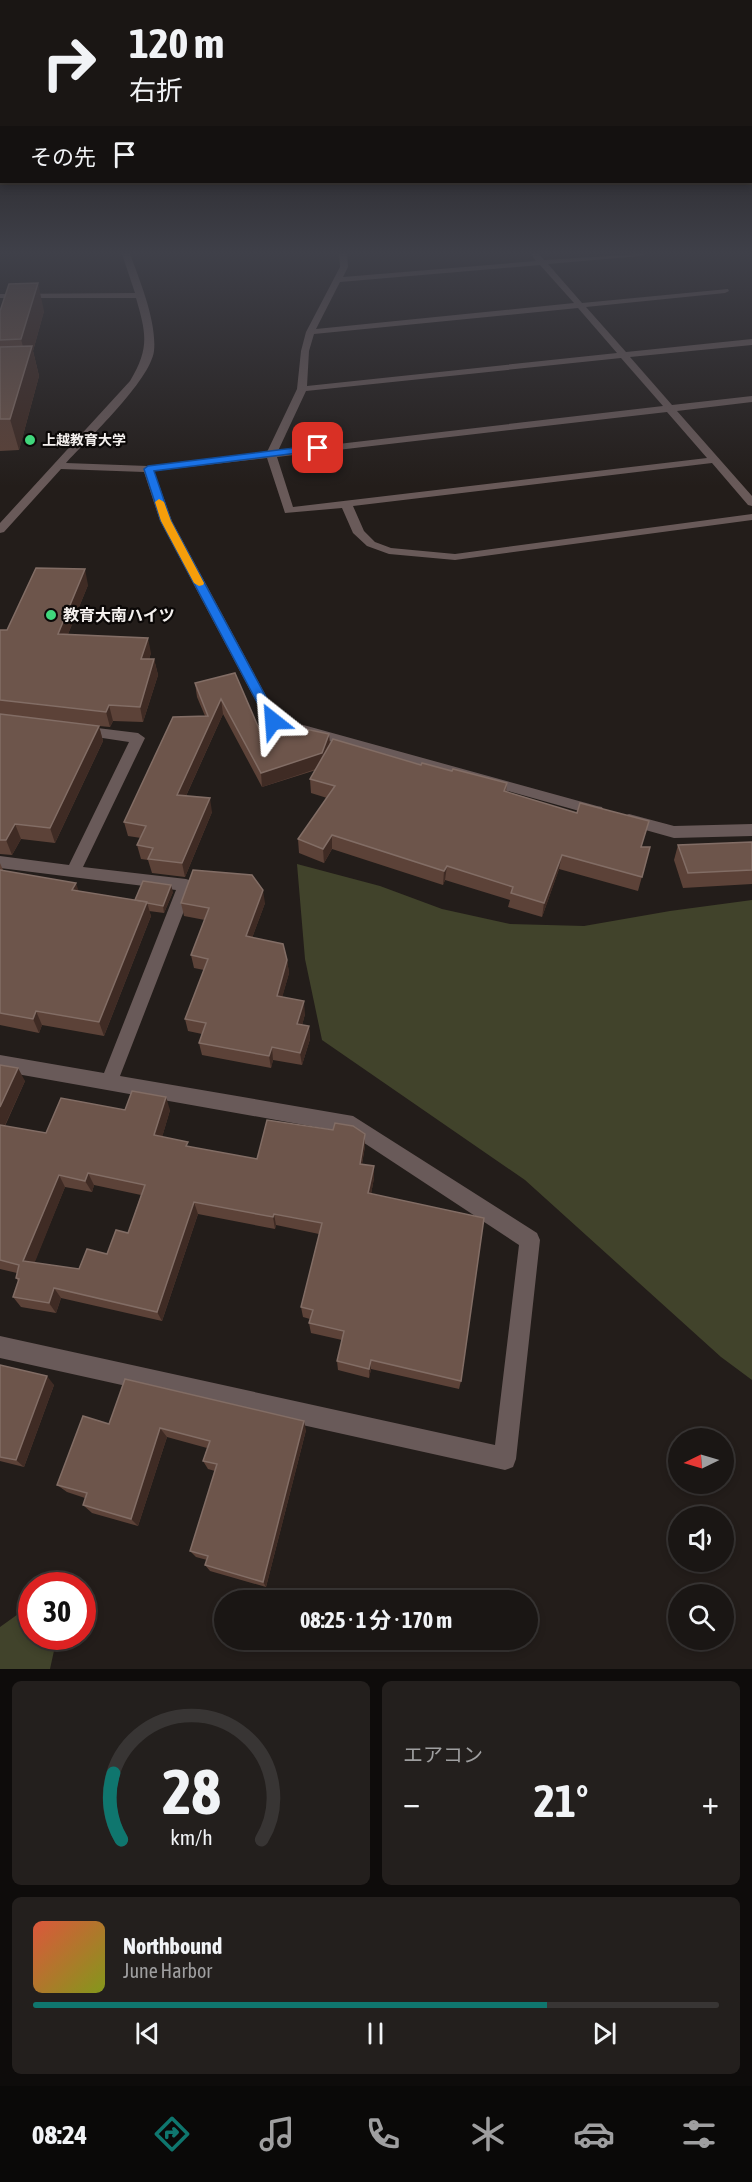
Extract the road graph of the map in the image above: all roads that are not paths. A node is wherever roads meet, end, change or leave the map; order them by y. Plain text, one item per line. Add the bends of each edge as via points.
1 (146, 332) edge
2 (310, 332) edge
3 (603, 332) edge
4 (752, 342) edge
5 (623, 355) junction
6 (302, 389) junction
7 (752, 399) edge
8 (669, 408) junction
9 (271, 454) junction
10 (714, 460) junction
11 (56, 466) junction
12 (148, 469) junction
13 (752, 503) edge
14 (346, 504) junction
15 (752, 517) edge
16 (0, 530) edge
17 (69, 729) edge
18 (752, 830) edge
19 (0, 862) edge
20 (73, 872) junction
21 (0, 1063) edge
22 (109, 1082) junction
23 (0, 1347) edge

1 - 11 street via 149,350 134,382
2 - 6 street
3 - 5 street
4 - 5 street
5 - 6 street
5 - 8 street
6 - 9 street
7 - 8 street
8 - 9 street
8 - 10 street
9 - 12 street
9 - 14 street via 289,512
10 - 13 street
10 - 14 street
11 - 12 street
11 - 16 street
12 - 18 street via 166,521 273,721 674,832
14 - 15 street via 359,533 371,544 388,550 455,557
17 - 20 street via 138,738
19 - 20 street
20 - 22 street via 186,885
21 - 22 street
22 - 23 street via 353,1125 530,1240 505,1460

